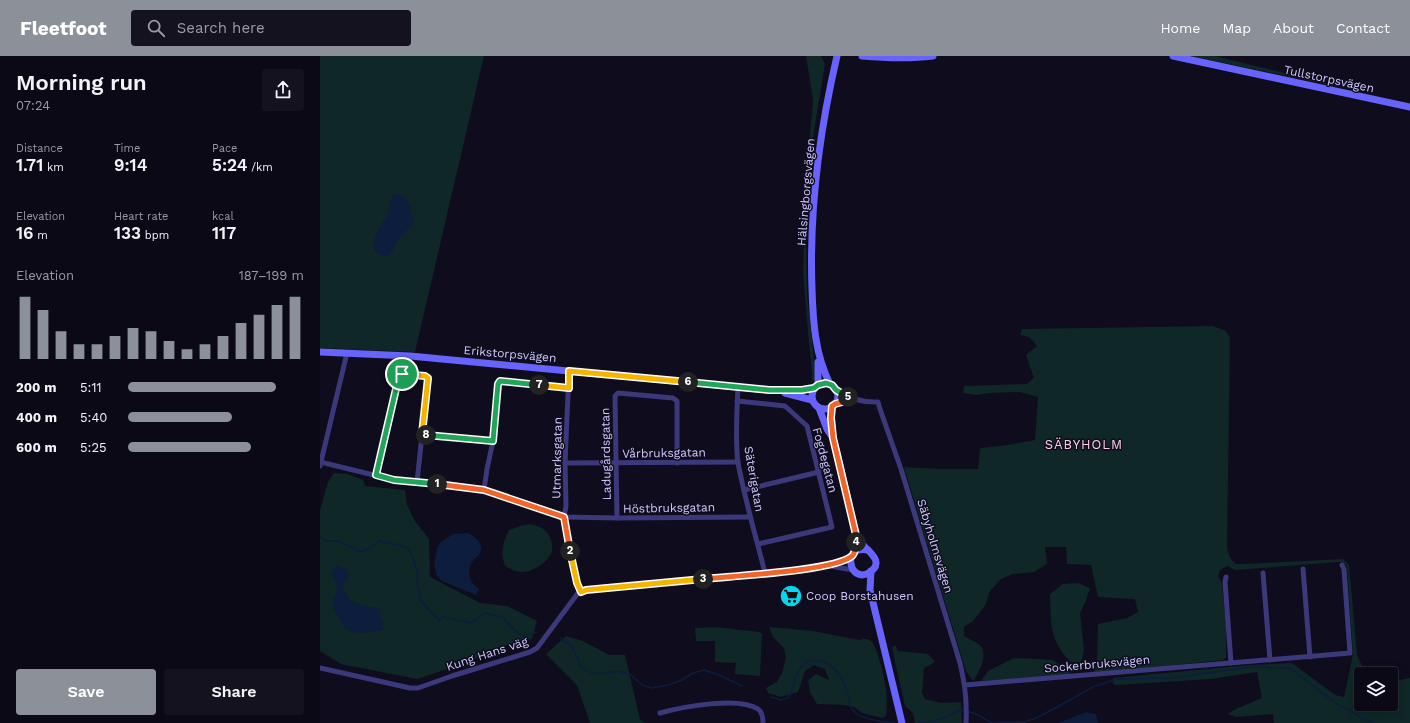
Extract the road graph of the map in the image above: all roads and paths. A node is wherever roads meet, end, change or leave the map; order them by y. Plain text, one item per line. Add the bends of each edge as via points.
1 (837, 56) edge
2 (862, 56) edge
3 (933, 56) edge
4 (1173, 56) edge
5 (1410, 108) edge
6 (320, 352) edge
7 (347, 353) junction
8 (818, 354) junction
9 (569, 371) junction
10 (830, 384) junction
11 (738, 387) junction
12 (816, 387) junction
13 (569, 388) junction
14 (769, 390) junction
15 (836, 390) junction
16 (853, 399) junction
17 (812, 400) junction
18 (737, 401) junction
19 (834, 405) junction
20 (819, 408) junction
21 (422, 434) junction
22 (833, 438) junction
23 (493, 441) junction
24 (738, 462) junction
25 (320, 463) edge
26 (565, 463) junction
27 (677, 463) junction
28 (617, 464) junction
29 (819, 472) junction
30 (376, 475) junction
31 (417, 482) junction
32 (484, 490) junction
33 (744, 490) junction
34 (750, 516) junction
35 (564, 517) junction
36 (617, 518) junction
37 (856, 535) junction
38 (758, 544) junction
39 (868, 550) junction
40 (853, 554) junction
41 (827, 565) junction
42 (1342, 565) dead end
43 (1303, 569) dead end
44 (853, 570) junction
45 (871, 571) junction
46 (765, 573) junction
47 (1263, 573) dead end
48 (860, 574) junction
49 (1226, 576) dead end
50 (870, 590) junction
51 (581, 592) junction
52 (1310, 657) junction
53 (1270, 660) junction
54 (1231, 663) junction
55 (320, 668) edge
56 (965, 685) junction
57 (660, 713) dead end
58 (763, 723) edge
59 (902, 723) edge
60 (966, 723) edge

1 - 8 main road, Hälsingborgsvägen via 826,103 812,214 813,304
2 - 3 main road
4 - 5 main road, Tullstorpsvägen
6 - 7 main road, Erikstorpsvägen
7 - 9 main road, Erikstorpsvägen via 410,356
7 - 25 street
8 - 10 main road, Hälsingborgsvägen
8 - 12 main road, Hälsingborgsvägen
9 - 11 main road, Erikstorpsvägen
9 - 13 street, Utmarksgatan
10 - 12 main road via 824,383
10 - 15 main road
11 - 14 main road, Erikstorpsvägen
11 - 18 street, Säterigatan
12 - 14 main road, Erikstorpsvägen via 802,390
12 - 17 main road
13 - 23 street via 500,381
13 - 26 street, Utmarksgatan
14 - 17 main road, Erikstorpsvägen
15 - 16 street, Säbyholmsvägen
15 - 19 main road via 838,398
16 - 19 street, Säbyholmsvägen
16 - 56 street, Säbyholmsvägen via 878,402 924,543
17 - 20 main road
18 - 24 street, Säterigatan
18 - 29 street, Fogdegatan via 785,406 790,410 809,430
19 - 20 main road via 826,409
19 - 22 main road via 831,418
20 - 22 main road
21 - 23 street
21 - 30 street via 428,378 402,374 399,376
21 - 31 street
22 - 37 main road
23 - 32 street
24 - 27 street, Vårbruksgatan
24 - 33 street, Säterigatan
25 - 30 street, Höstbruksgatan
26 - 28 street, Vårbruksgatan
26 - 35 street, Utmarksgatan
27 - 28 street, Vårbruksgatan
27 - 28 street, Ladugårdsgatan via 677,401 674,398 618,393 615,396
28 - 36 street, Ladugårdsgatan
29 - 33 street
29 - 38 street, Fogdegatan via 832,527
30 - 31 street, Höstbruksgatan
31 - 32 street, Höstbruksgatan
32 - 35 street, Höstbruksgatan
33 - 34 street, Säterigatan
34 - 36 street, Höstbruksgatan
34 - 38 street, Säterigatan
35 - 36 street, Höstbruksgatan
35 - 51 street, Utmarksgatan
37 - 39 main road
37 - 40 main road
38 - 46 street, Säterigatan
39 - 40 main road via 861,549
39 - 45 main road via 876,560
40 - 41 street
40 - 44 main road via 850,563
41 - 44 street
41 - 46 street
42 - 52 street, Sockerbruksvägen via 1350,654
43 - 52 street
44 - 48 main road
45 - 48 main road
45 - 50 main road
46 - 51 street
47 - 53 street
48 - 50 main road
49 - 54 street
50 - 59 main road
51 - 55 street, Kung Hans väg via 537,648 418,688
52 - 53 street, Sockerbruksvägen
53 - 54 street, Sockerbruksvägen
54 - 56 street, Sockerbruksvägen
56 - 60 street, Säbyholmsvägen
57 - 58 street via 710,704 747,705 761,712

